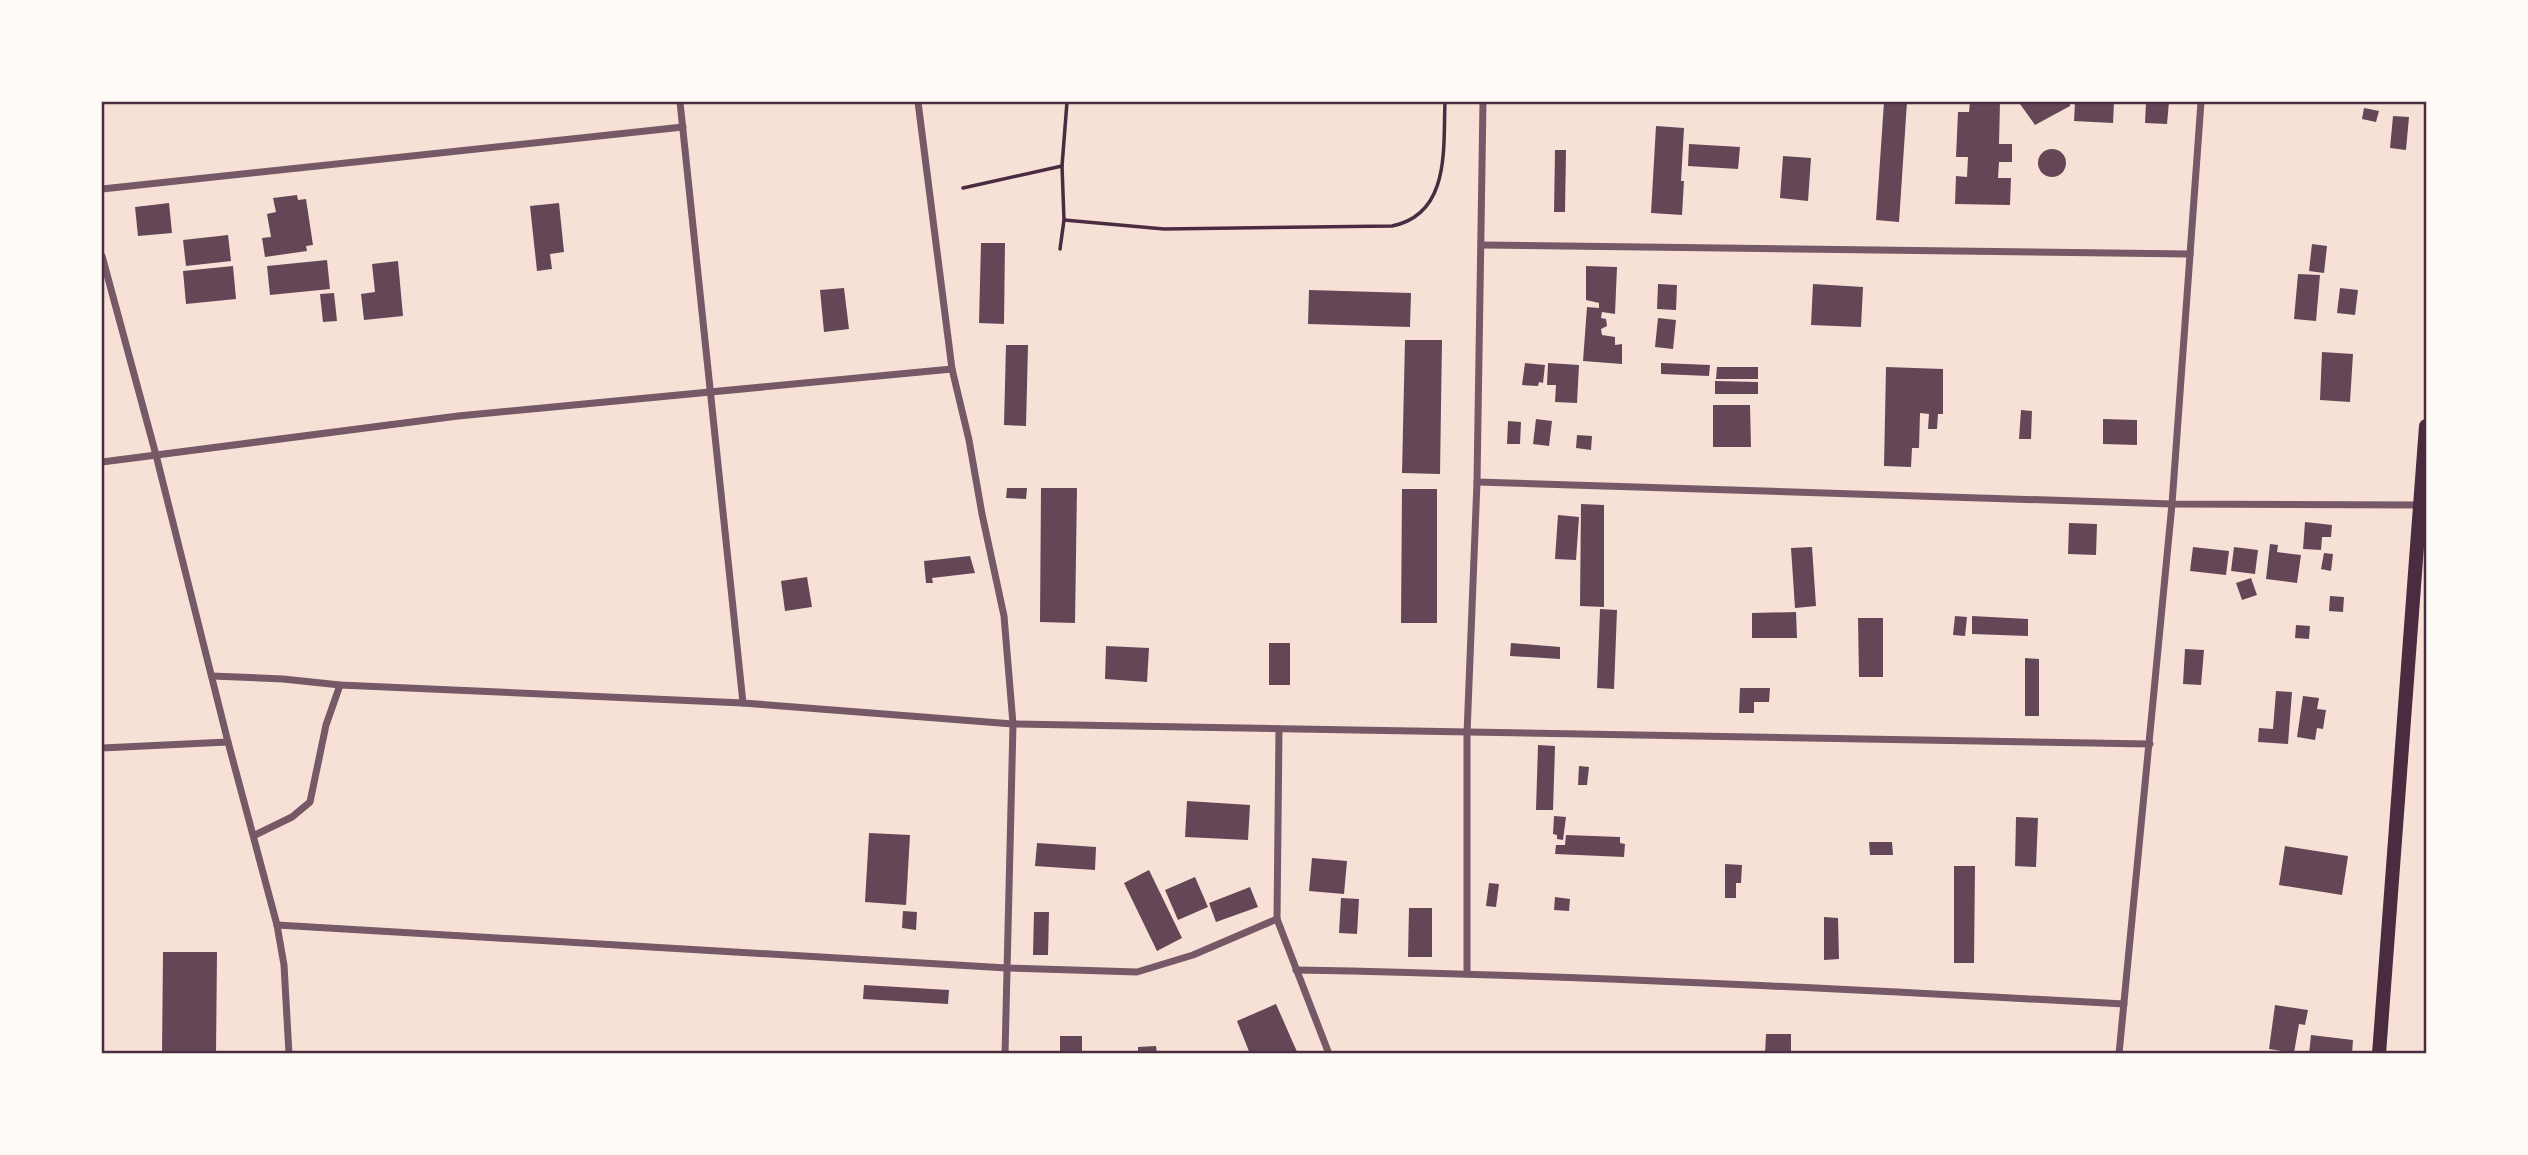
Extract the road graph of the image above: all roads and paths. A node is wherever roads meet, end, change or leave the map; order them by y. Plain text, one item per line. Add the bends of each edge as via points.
1 (680, 102) edge
2 (918, 102) edge
3 (1067, 102) edge
4 (1445, 102) edge
5 (1483, 102) edge
6 (2201, 102) edge
7 (682, 127) junction
8 (1062, 166) junction
9 (963, 188) dead end
10 (102, 189) edge
11 (1064, 220) junction
12 (1482, 245) junction
13 (1060, 249) dead end
14 (2190, 254) junction
15 (102, 256) edge
16 (952, 369) junction
17 (711, 391) junction
18 (2427, 426) edge
19 (156, 455) junction
20 (102, 462) edge
21 (1477, 482) junction
22 (2172, 505) junction
23 (2423, 505) edge
24 (212, 676) junction
25 (340, 685) junction
26 (743, 703) junction
27 (1013, 724) junction
28 (1279, 729) junction
29 (1467, 734) junction
30 (228, 742) junction
31 (2150, 744) junction
32 (102, 748) edge
33 (255, 835) junction
34 (1277, 919) junction
35 (277, 925) junction
36 (1007, 968) junction
37 (1296, 970) junction
38 (1467, 973) junction
39 (2123, 1004) junction
40 (289, 1054) edge
41 (1005, 1054) edge
42 (1329, 1054) edge
43 (2119, 1054) edge
44 (2379, 1054) edge

1 - 7 street
2 - 16 street
3 - 8 path
4 - 11 path via 1443,169 1424,209 1407,223 1164,229
5 - 12 street
6 - 14 street
7 - 10 street
7 - 17 street
8 - 9 path
8 - 11 path
11 - 13 path
12 - 14 street
12 - 21 street
14 - 22 street
15 - 19 street
16 - 17 street
16 - 27 street via 1004,616
17 - 19 street via 458,416
17 - 26 street
18 - 23 main road
19 - 20 street
19 - 24 street
21 - 22 street
21 - 29 street
22 - 23 street
22 - 31 street
23 - 44 main road
24 - 25 street
24 - 30 street
25 - 26 street
25 - 33 street via 326,725 310,802 292,817
26 - 27 street
27 - 28 street
27 - 36 street
28 - 29 street
28 - 34 street
29 - 31 street
29 - 38 street
30 - 32 street
30 - 33 street
31 - 39 street
33 - 35 street
34 - 36 street via 1193,956 1137,972
34 - 37 street
35 - 36 street
35 - 40 street
36 - 41 street
37 - 38 street
37 - 42 street
38 - 39 street
39 - 43 street

